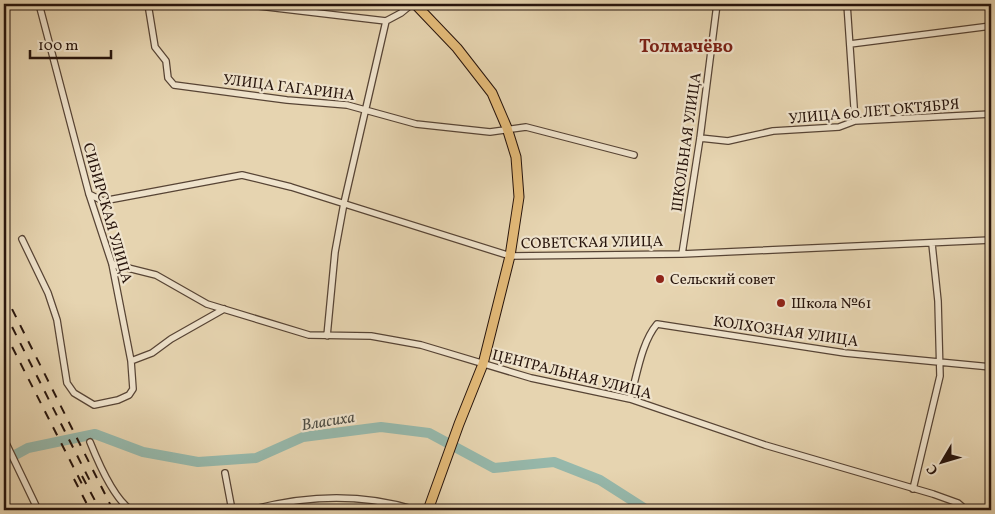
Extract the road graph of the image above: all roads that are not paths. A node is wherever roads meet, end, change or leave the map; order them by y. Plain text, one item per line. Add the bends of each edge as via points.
1 (39, 4) edge
2 (148, 4) edge
3 (242, 4) edge
4 (414, 4) edge
5 (717, 4) edge
6 (847, 4) edge
7 (386, 20) junction
8 (991, 26) edge
9 (850, 44) junction
10 (366, 110) junction
11 (991, 114) edge
12 (855, 121) junction
13 (507, 128) junction
14 (700, 138) junction
15 (634, 155) dead end
16 (89, 194) junction
17 (344, 203) junction
18 (22, 239) dead end
19 (991, 240) edge
20 (932, 244) junction
21 (682, 254) junction
22 (510, 256) junction
23 (112, 264) junction
24 (224, 309) junction
25 (327, 336) junction
26 (131, 361) junction
27 (941, 361) junction
28 (483, 364) junction
29 (991, 366) edge
30 (630, 399) junction
31 (5, 441) edge
32 (90, 442) dead end
33 (225, 473) dead end
34 (912, 489) junction
35 (38, 510) edge
36 (131, 510) edge
37 (210, 510) edge
38 (232, 510) edge
39 (252, 510) edge
40 (416, 510) edge
41 (428, 510) edge
42 (966, 510) edge

1 - 16 street, СИБИРСКАЯ УЛИЦА
2 - 10 street, УЛИЦА ГАГАРИНА via 155,47 166,61 168,78 174,85 347,105
3 - 7 street
4 - 7 street
4 - 13 main road via 457,48 492,93
5 - 14 street, ШКОЛЬНАЯ УЛИЦА
6 - 9 street
7 - 10 street
8 - 9 street
9 - 12 street
10 - 13 street, УЛИЦА ГАГАРИНА via 416,124 490,132
10 - 17 street
11 - 12 street, УЛИЦА 60 ЛЕТ ОКТЯБРЯ
12 - 14 street, УЛИЦА 60 ЛЕТ ОКТЯБРЯ via 839,127 773,131 728,141
13 - 15 street, УЛИЦА ГАГАРИНА via 526,127
13 - 22 main road via 516,157 519,197
14 - 21 street, ШКОЛЬНАЯ УЛИЦА
16 - 17 street, СОВЕТСКАЯ УЛИЦА via 103,201 242,175
16 - 23 street, СИБИРСКАЯ УЛИЦА
17 - 22 street, СОВЕТСКАЯ УЛИЦА
17 - 25 street via 335,252
18 - 26 street, СИБИРСКАЯ УЛИЦА via 57,320 67,383 74,393 94,404 129,395 133,389
19 - 20 street, СОВЕТСКАЯ УЛИЦА
20 - 21 street, СОВЕТСКАЯ УЛИЦА
20 - 27 street
21 - 22 street, СОВЕТСКАЯ УЛИЦА
22 - 28 main road
23 - 24 street, ЦЕНТРАЛЬНАЯ УЛИЦА via 156,275 207,304
23 - 26 street, СИБИРСКАЯ УЛИЦА
24 - 25 street, ЦЕНТРАЛЬНАЯ УЛИЦА via 309,335
24 - 26 street via 152,353
25 - 28 street, ЦЕНТРАЛЬНАЯ УЛИЦА via 371,336 421,345
27 - 29 street, КОЛХОЗНАЯ УЛИЦА
27 - 30 street, КОЛХОЗНАЯ УЛИЦА via 845,353 658,324 652,330 643,354
27 - 34 street
28 - 30 street, ЦЕНТРАЛЬНАЯ УЛИЦА via 531,378
28 - 41 main road
30 - 34 street, ЦЕНТРАЛЬНАЯ УЛИЦА via 765,445
31 - 35 street
32 - 36 street via 112,487
33 - 38 street
34 - 42 street, ЦЕНТРАЛЬНАЯ УЛИЦА via 958,503
37 - 38 street
39 - 40 street via 317,498 368,500

